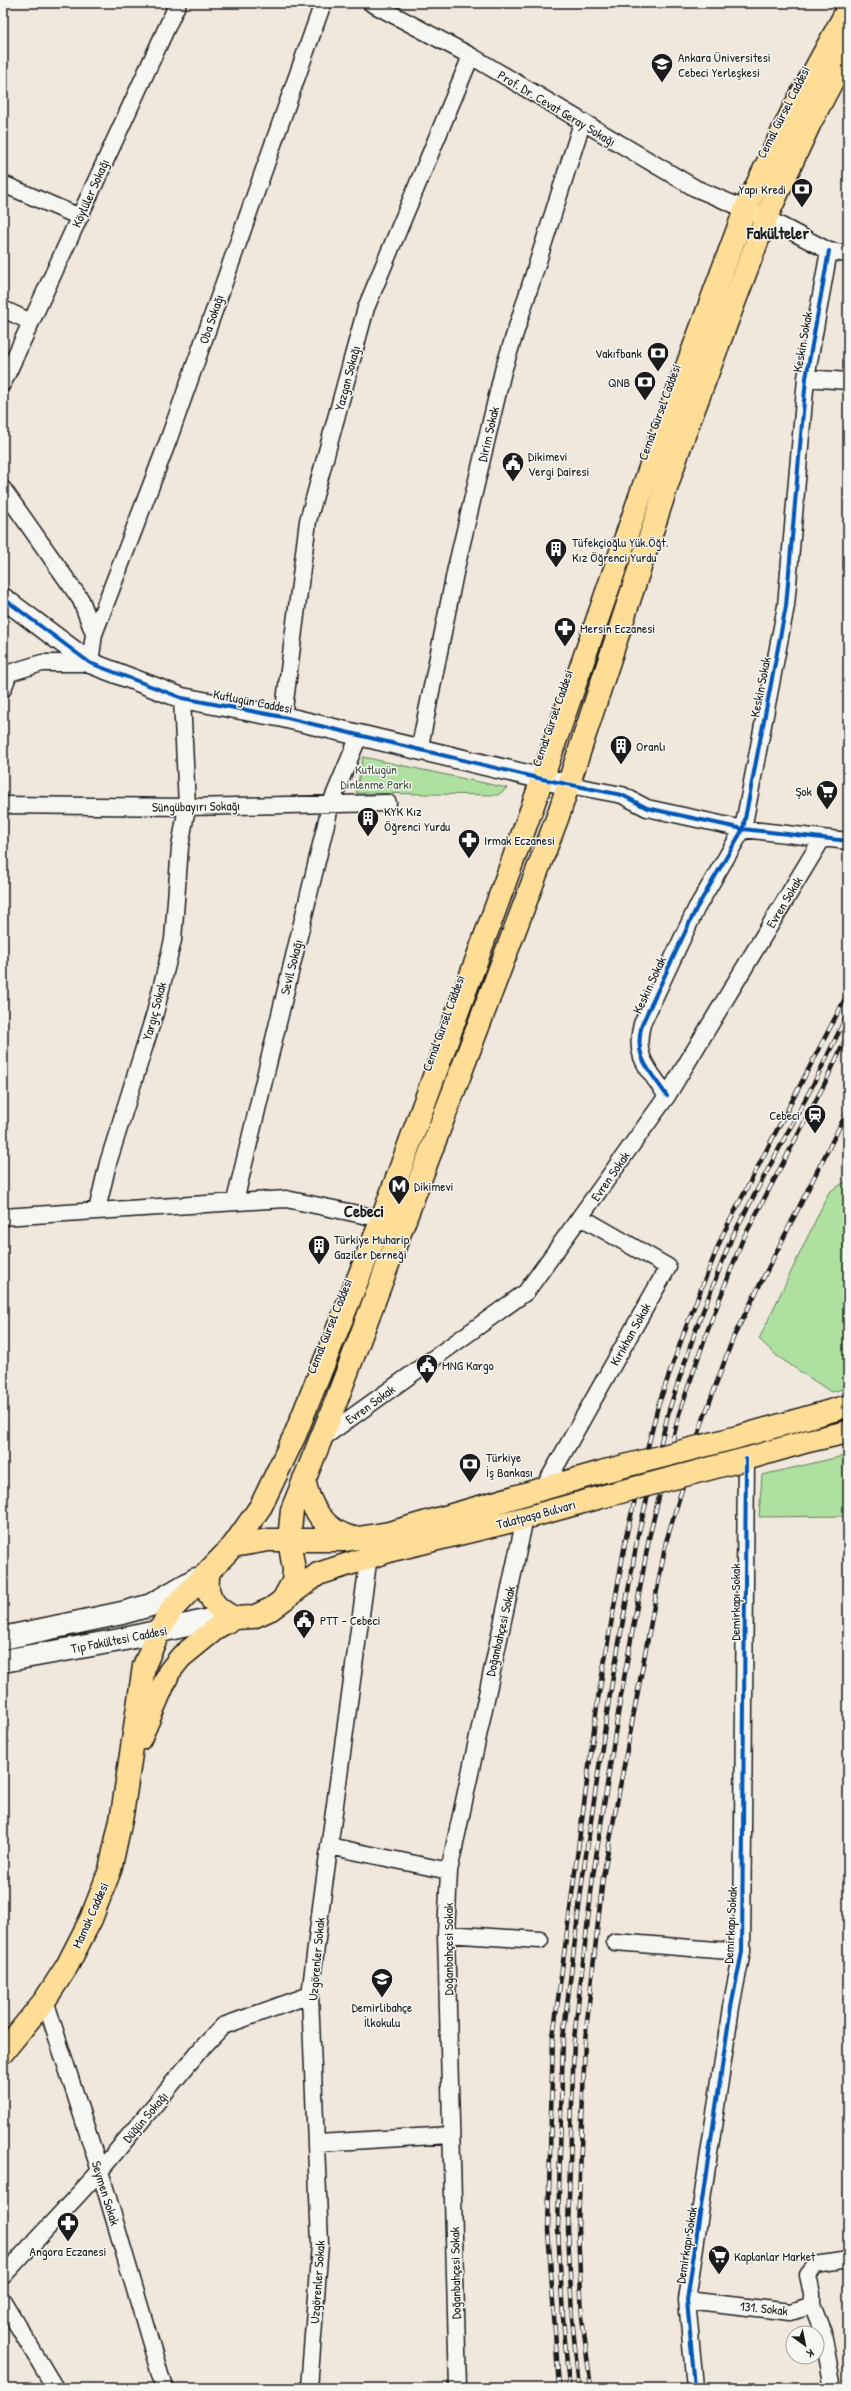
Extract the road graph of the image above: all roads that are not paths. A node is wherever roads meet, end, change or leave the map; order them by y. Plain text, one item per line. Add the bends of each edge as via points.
1 (178, 3) edge
2 (323, 3) edge
3 (371, 3) edge
4 (848, 9) edge
5 (848, 51) edge
6 (471, 56) junction
7 (582, 123) junction
8 (3, 184) edge
9 (745, 210) junction
10 (80, 217) junction
11 (766, 218) junction
12 (829, 251) junction
13 (848, 254) edge
14 (3, 309) edge
15 (31, 322) junction
16 (806, 378) junction
17 (848, 381) edge
18 (3, 383) edge
19 (3, 489) edge
20 (3, 598) edge
21 (94, 634) junction
22 (90, 664) junction
23 (3, 689) edge
24 (182, 698) junction
25 (283, 717) junction
26 (359, 736) junction
27 (419, 751) junction
28 (542, 779) junction
29 (569, 785) junction
30 (331, 803) junction
31 (388, 803) dead end
32 (3, 805) edge
33 (187, 807) junction
34 (743, 829) junction
35 (822, 839) junction
36 (848, 841) edge
37 (667, 1096) junction
38 (235, 1201) junction
39 (97, 1210) junction
40 (3, 1217) edge
41 (581, 1218) junction
42 (382, 1219) junction
43 (848, 1406) edge
44 (848, 1432) edge
45 (320, 1440) junction
46 (746, 1459) junction
47 (304, 1479) junction
48 (543, 1489) junction
49 (525, 1518) junction
50 (354, 1538) junction
51 (289, 1540) junction
52 (234, 1546) junction
53 (369, 1556) junction
54 (209, 1571) junction
55 (284, 1598) junction
56 (235, 1618) junction
57 (159, 1631) junction
58 (3, 1638) edge
59 (3, 1661) edge
60 (131, 1758) junction
61 (329, 1846) junction
62 (449, 1871) junction
63 (446, 1934) junction
64 (540, 1940) dead end
65 (615, 1942) dead end
66 (742, 1952) junction
67 (310, 1995) junction
68 (45, 2000) junction
69 (3, 2052) edge
70 (450, 2135) junction
71 (318, 2143) junction
72 (100, 2171) junction
73 (848, 2260) edge
74 (3, 2276) edge
75 (687, 2300) junction
76 (3, 2301) edge
77 (812, 2305) junction
78 (55, 2388) edge
79 (164, 2388) edge
80 (309, 2388) edge
81 (458, 2388) edge
82 (695, 2388) edge
83 (833, 2388) edge

1 - 10 street, Köylüler Sokağı
2 - 21 street, Oba Sokağı via 168,441
3 - 6 street, Prof. Dr. Cevat Geray Sokağı
4 - 9 main road, Cemal Gürsel Caddesi via 792,112
5 - 11 main road via 810,123
6 - 7 street, Prof. Dr. Cevat Geray Sokağı
6 - 25 street, Yazgan Sokağı via 366,308 308,521
7 - 9 street, Prof. Dr. Cevat Geray Sokağı via 695,188
7 - 27 street, Dirim Sokak via 503,372 456,568
8 - 10 street
9 - 11 street, Prof. Dr. Cevat Geray Sokağı
9 - 28 main road, Cemal Gürsel Caddesi via 661,436
10 - 15 street, Köylüler Sokağı
11 - 12 street, Prof. Dr. Cevat Geray Sokağı
11 - 29 main road via 681,443
12 - 13 street, Prof. Dr. Cevat Geray Sokağı
12 - 16 street, Keskin Sokak
14 - 15 street
15 - 18 street, Köylüler Sokağı
16 - 17 street
16 - 34 street, Keskin Sokak via 786,606
19 - 21 street via 81,600
20 - 22 street, Kutlugün Caddesi
21 - 22 street, Oba Sokağı
22 - 23 street via 42,663 9,673
22 - 24 street, Kutlugün Caddesi
24 - 25 street, Kutlugün Caddesi
24 - 33 street, Yargıç Sokak
25 - 26 street, Kutlugün Caddesi
26 - 27 street, Kutlugün Caddesi
26 - 30 street, Sevil Sokağı
27 - 28 street, Kutlugün Caddesi
28 - 29 street, Kutlugün Caddesi
28 - 42 main road, Cemal Gürsel Caddesi
29 - 34 street via 622,795 647,808
29 - 45 main road
30 - 31 street, Süngübayırı Sokağı
30 - 33 street, Süngübayırı Sokağı
30 - 38 street, Sevil Sokağı
32 - 33 street, Süngübayırı Sokağı
33 - 39 street, Yargıç Sokak via 180,847 173,940 156,1013 108,1163
34 - 35 street
34 - 37 street, Keskin Sokak via 696,909 642,1024 638,1039 639,1055
35 - 36 street
35 - 37 street, Evren Sokak
37 - 41 street, Evren Sokak
38 - 39 street
38 - 42 street via 286,1199
39 - 40 street
41 - 45 street, Evren Sokak via 526,1292
41 - 48 street, Kırıkhan Sokak via 668,1267
42 - 52 main road, Cemal Gürsel Caddesi via 282,1465 261,1506
43 - 48 main road, Talatpaşa Bulvarı, bridge
44 - 46 main road, Talatpaşa Bulvarı
45 - 47 main road
46 - 49 main road, Talatpaşa Bulvarı, bridge
46 - 66 street, Demirkapı Sokak
47 - 50 main road via 309,1501 324,1521 332,1529
47 - 51 main road via 292,1510
48 - 50 main road, Talatpaşa Bulvarı via 389,1533
49 - 53 main road, Talatpaşa Bulvarı
49 - 62 street, Doğanbahçesi Sokak
50 - 51 main road, Talatpaşa Bulvarı
51 - 52 main road via 268,1540
51 - 55 main road via 294,1570 293,1582
52 - 54 main road
53 - 55 main road, Talatpaşa Bulvarı via 318,1574
53 - 61 street, Uzgörenler Sokak
54 - 56 main road via 206,1582 209,1596 218,1608
54 - 57 main road, Mamak Caddesi via 172,1609
54 - 58 main road, Tıp Fakültesi Caddesi via 151,1604 122,1613
55 - 56 main road, Talatpaşa Bulvarı via 271,1608 253,1616
56 - 57 main road, Tıp Fakültesi Caddesi via 214,1619
56 - 60 main road, Mamak Caddesi via 196,1643 169,1672
57 - 59 main road, Tıp Fakültesi Caddesi
57 - 60 main road, Mamak Caddesi via 144,1666
60 - 68 main road, Mamak Caddesi via 110,1870 91,1919 67,1966
61 - 62 street
61 - 67 street, Uzgörenler Sokak
62 - 63 street, Doğanbahçesi Sokak
63 - 64 street
63 - 70 street, Doğanbahçesi Sokak
65 - 66 street
66 - 75 street, Demirkapı Sokak via 731,2007
67 - 71 street, Uzgörenler Sokak
67 - 72 street, Düğün Sokağı via 223,2026 200,2050
68 - 69 main road, Mamak Caddesi
68 - 72 street, Seymen Sokak
70 - 71 street
70 - 81 street, Doğanbahçesi Sokak
71 - 80 street, Uzgörenler Sokak via 320,2244
72 - 74 street, Düğün Sokağı
72 - 79 street, Seymen Sokak
73 - 77 street via 816,2265 808,2274
75 - 77 street, 131. Sokak via 791,2312
75 - 82 street, Demirkapı Sokak
76 - 78 street
77 - 83 street via 823,2333

